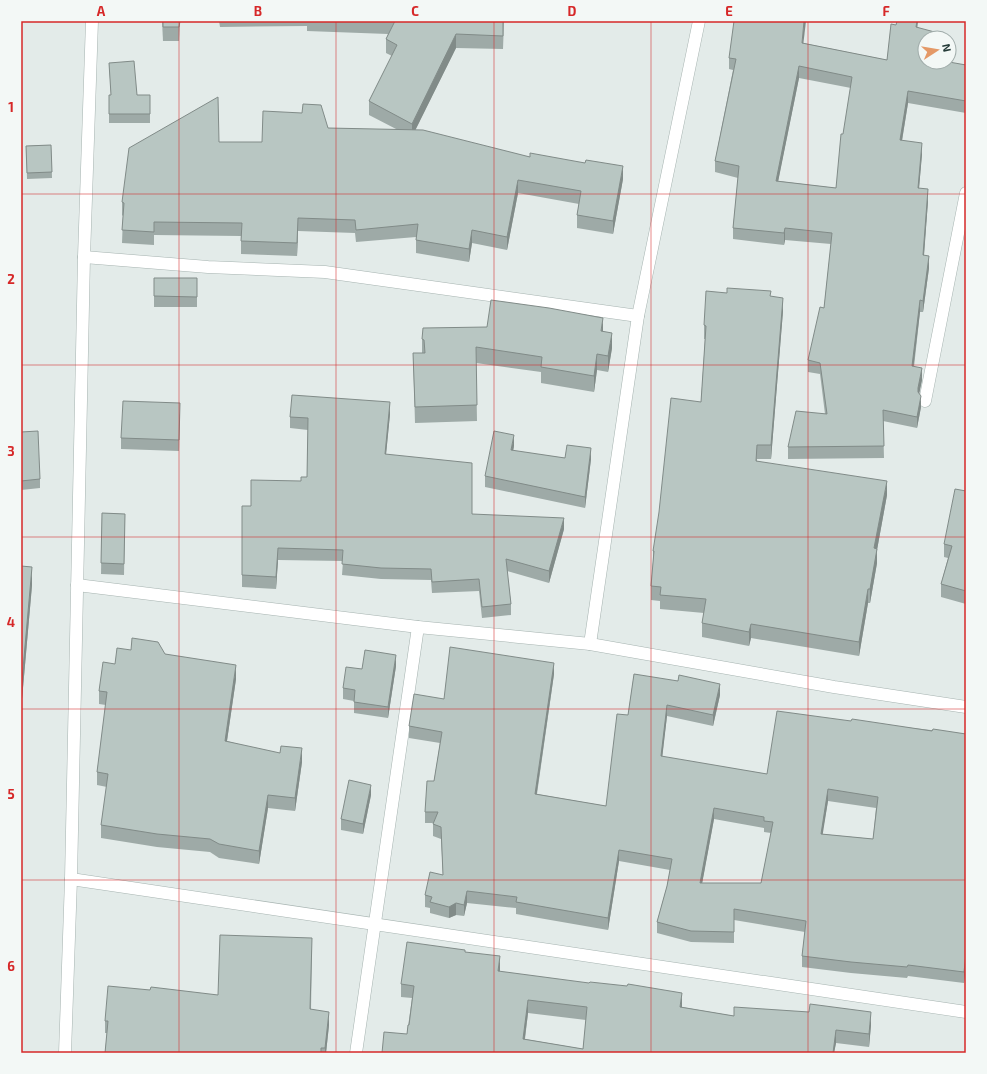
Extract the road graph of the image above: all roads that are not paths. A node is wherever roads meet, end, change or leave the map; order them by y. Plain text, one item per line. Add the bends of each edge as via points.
1 (92, 21) edge
2 (699, 21) edge
3 (966, 193) edge
4 (84, 257) junction
5 (638, 316) junction
6 (925, 401) dead end
7 (77, 585) junction
8 (418, 627) junction
9 (590, 644) junction
10 (966, 707) edge
11 (71, 879) junction
12 (375, 925) junction
13 (966, 1012) edge
14 (65, 1053) edge
15 (356, 1053) edge

1 - 4 street
2 - 5 street
3 - 6 street
4 - 5 street via 208,267 325,272
4 - 7 street
5 - 9 street
7 - 8 street
7 - 11 street
8 - 9 street
8 - 12 street
9 - 10 street via 834,687
11 - 12 street
11 - 14 street
12 - 13 street
12 - 15 street

